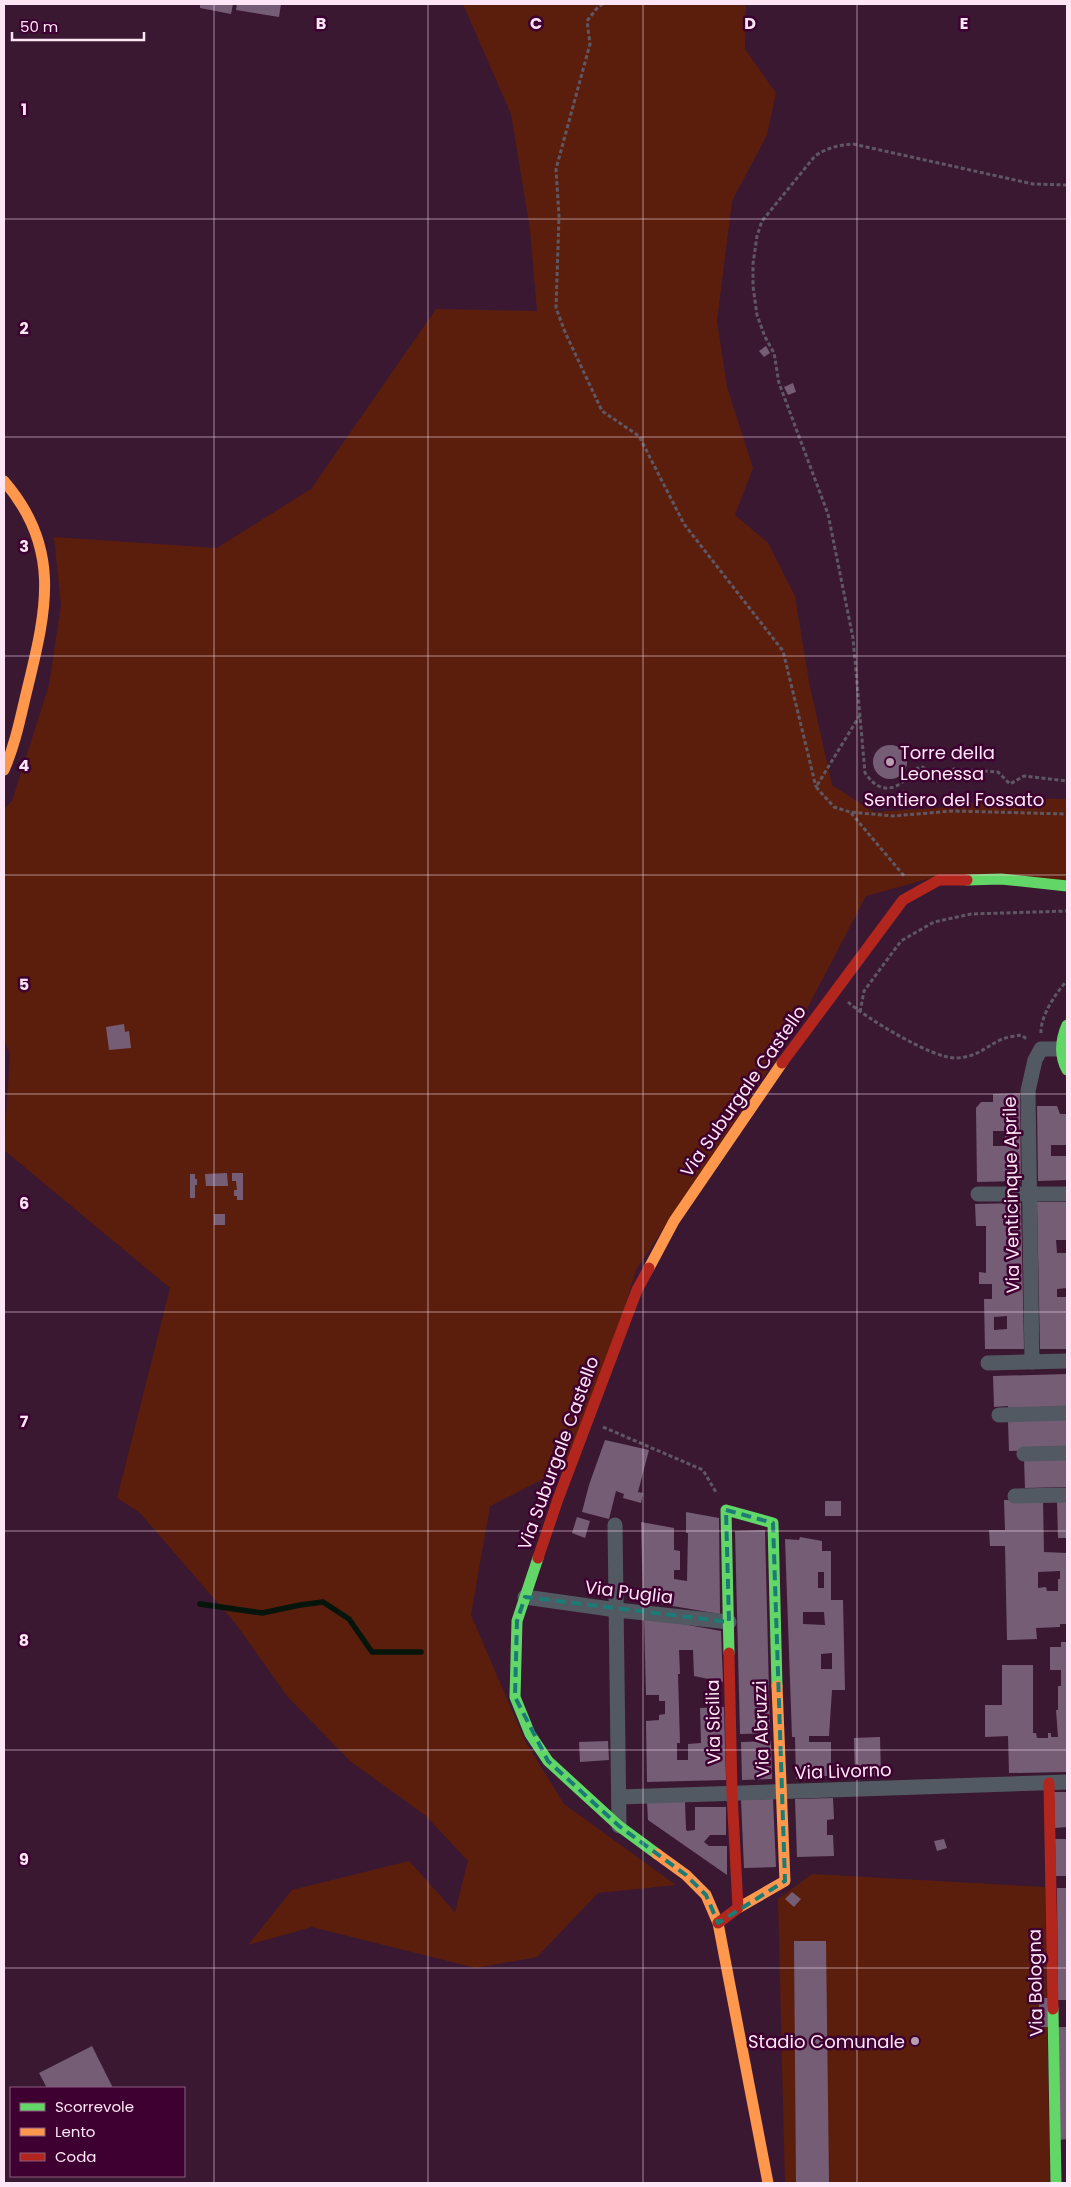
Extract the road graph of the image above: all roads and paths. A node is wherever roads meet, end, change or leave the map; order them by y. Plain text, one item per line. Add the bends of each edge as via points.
1 (603, 4) edge
2 (1067, 185) edge
3 (4, 481) edge
4 (860, 715) junction
5 (4, 770) edge
6 (1067, 781) edge
7 (816, 787) junction
8 (850, 812) junction
9 (1067, 814) edge
10 (1067, 886) edge
11 (918, 892) junction
12 (1067, 911) edge
13 (1067, 981) edge
14 (836, 991) junction
15 (860, 1012) junction
16 (1067, 1025) edge
17 (1041, 1049) junction
18 (1060, 1049) junction
19 (1067, 1070) edge
20 (978, 1194) dead end
21 (1029, 1194) junction
22 (1067, 1194) edge
23 (1067, 1361) edge
24 (988, 1362) dead end
25 (1032, 1362) junction
26 (1067, 1414) edge
27 (999, 1415) dead end
28 (587, 1420) junction
29 (1067, 1453) edge
30 (1024, 1454) dead end
31 (1067, 1495) edge
32 (1015, 1496) dead end
33 (726, 1510) junction
34 (615, 1524) dead end
35 (525, 1597) junction
36 (617, 1610) junction
37 (729, 1622) junction
38 (1049, 1782) junction
39 (1067, 1782) edge
40 (780, 1792) junction
41 (732, 1793) junction
42 (619, 1797) junction
43 (619, 1826) junction
44 (738, 1908) junction
45 (718, 1923) junction
46 (1060, 2011) edge
47 (1061, 2153) edge
48 (768, 2183) edge
49 (1056, 2183) edge

1 - 7 path via 587,21 590,44 556,169 559,216 556,308 602,411 640,436 684,524 783,651
2 - 4 path via 1033,184 853,144 838,145 815,156 762,221 756,236 753,286 757,316 772,346 779,383 828,514 848,604
3 - 5 street via 26,509 37,532 44,576 34,659 12,753
4 - 6 path via 865,773 872,783 881,788 902,783 923,767 938,781 954,769 998,772 1010,784 1024,776
4 - 7 path
7 - 8 path, Sentiero del Fossato via 834,806
8 - 9 path, Sentiero del Fossato via 893,816 953,811
8 - 11 path
10 - 11 street, Via Suburgale Castello via 1002,878 939,880
11 - 14 street, Via Suburgale Castello via 903,900
12 - 15 path via 971,914 934,922 900,941 864,991
13 - 17 path via 1040,1028
14 - 15 path
14 - 28 street, Via Suburgale Castello via 778,1068 674,1221 637,1290
15 - 17 path via 934,1053 955,1058 979,1053 1002,1039 1021,1035
16 - 18 street
17 - 18 street
17 - 21 street, Via Venticinque Aprile via 1028,1091
18 - 19 street
20 - 21 street
21 - 22 street
21 - 25 street, Via Venticinque Aprile
23 - 25 street
24 - 25 street
26 - 27 street
28 - 33 path via 703,1470
28 - 35 street, Via Suburgale Castello
29 - 30 street
31 - 32 street
33 - 37 street, Via Sicilia
33 - 40 street, Via Abruzzi via 773,1523
34 - 36 street
35 - 36 street, Via Puglia
35 - 43 street, Via Suburgale Castello via 517,1621 515,1697 530,1734 548,1761
36 - 37 street, Via Puglia
36 - 42 street
37 - 41 street, Via Sicilia
38 - 39 street, Via Livorno
38 - 40 street, Via Livorno
38 - 46 street, Via Bologna
40 - 41 street, Via Livorno
40 - 44 street, Via Abruzzi via 785,1881
41 - 42 street, Via Livorno
41 - 44 street, Via Sicilia
42 - 43 street
43 - 45 street, Via Suburgale Castello via 686,1875 706,1896
44 - 45 street
45 - 48 street, Via Suburgale Castello
46 - 47 street, Via Bologna
47 - 49 street, Via Bologna

